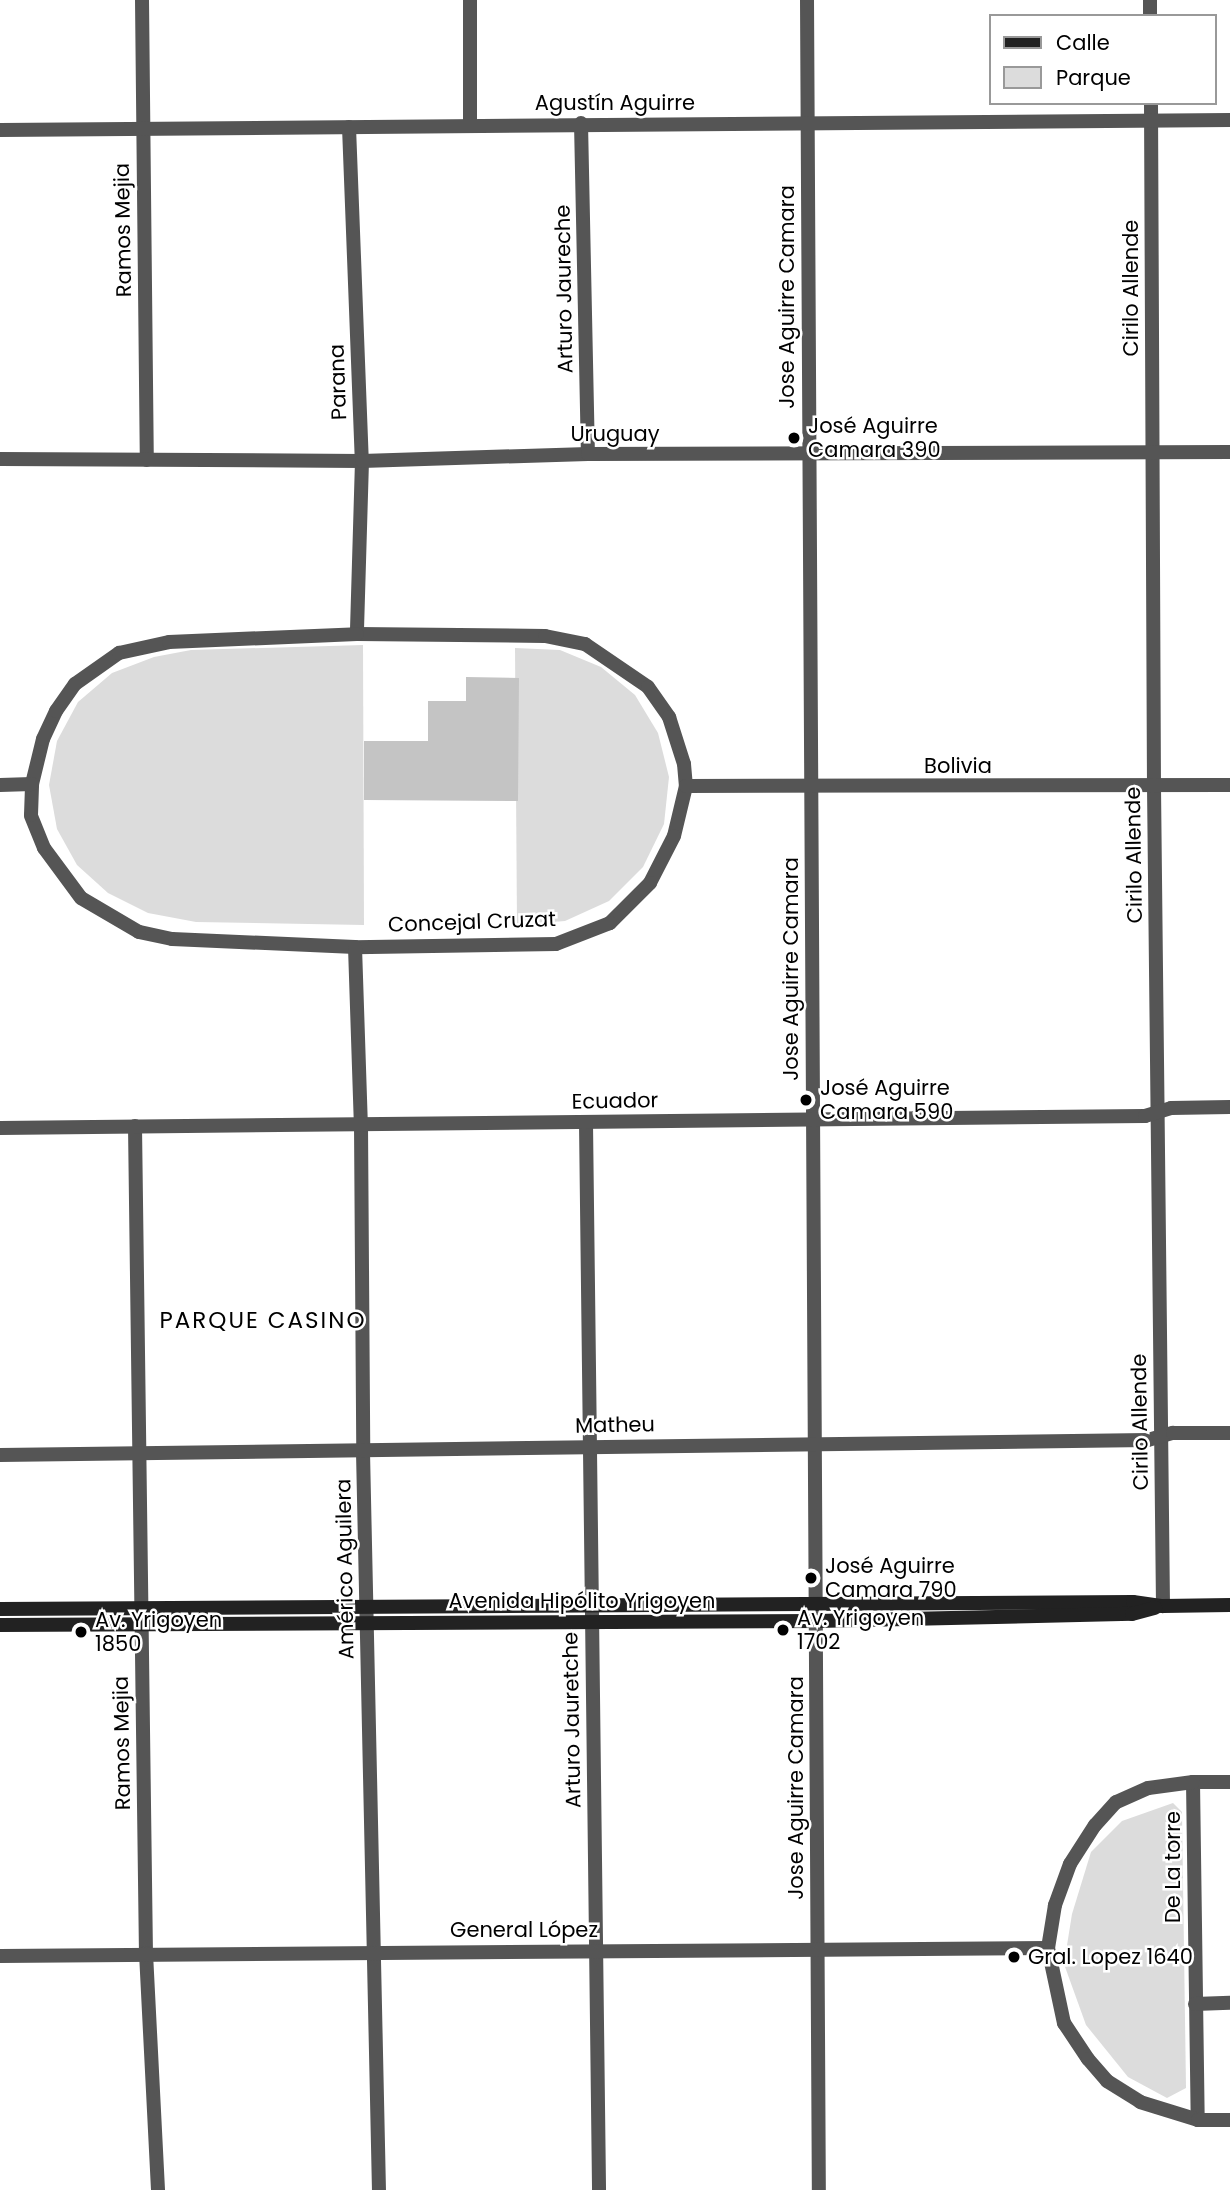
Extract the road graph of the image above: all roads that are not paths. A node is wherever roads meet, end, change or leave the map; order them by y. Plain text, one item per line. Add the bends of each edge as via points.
1 (142, 0) edge
2 (470, 0) edge
3 (807, 0) edge
4 (1151, 105) edge
5 (1230, 120) edge
6 (1151, 121) junction
7 (581, 123) junction
8 (806, 124) junction
9 (470, 125) junction
10 (349, 127) junction
11 (143, 129) junction
12 (0, 130) edge
13 (1154, 451) junction
14 (1230, 452) edge
15 (588, 454) junction
16 (809, 455) junction
17 (0, 459) edge
18 (147, 460) junction
19 (362, 461) junction
20 (357, 634) junction
21 (32, 784) junction
22 (0, 785) edge
23 (1230, 785) edge
24 (686, 786) junction
25 (1154, 787) junction
26 (812, 788) junction
27 (355, 947) junction
28 (1230, 1107) edge
29 (1157, 1111) junction
30 (812, 1118) junction
31 (586, 1123) junction
32 (362, 1125) junction
33 (135, 1126) junction
34 (0, 1128) edge
35 (1230, 1433) edge
36 (1160, 1436) junction
37 (814, 1444) junction
38 (589, 1446) junction
39 (363, 1452) junction
40 (0, 1455) edge
41 (142, 1455) junction
42 (816, 1604) junction
43 (367, 1605) junction
44 (1230, 1605) edge
45 (590, 1606) junction
46 (1163, 1606) junction
47 (141, 1607) junction
48 (0, 1609) edge
49 (367, 1621) junction
50 (817, 1621) junction
51 (592, 1622) junction
52 (141, 1623) junction
53 (0, 1625) edge
54 (1193, 1782) junction
55 (1230, 1782) edge
56 (818, 1948) junction
57 (1048, 1948) junction
58 (595, 1951) junction
59 (373, 1952) junction
60 (146, 1953) junction
61 (0, 1956) edge
62 (1230, 2003) edge
63 (1195, 2004) junction
64 (1198, 2120) junction
65 (1230, 2120) edge
66 (158, 2190) edge
67 (379, 2190) edge
68 (599, 2190) edge
69 (820, 2190) edge

1 - 11 street, Ramos Mejia
2 - 9 street
3 - 8 street, Jose Aguirre Camara
4 - 6 street, Cirilo Allende
5 - 6 street, Agustín Aguirre
6 - 8 street, Agustín Aguirre
6 - 13 street, Cirilo Allende
7 - 8 street, Agustín Aguirre
7 - 9 street, Agustín Aguirre
7 - 15 street, Arturo Jaureche
8 - 16 street, Jose Aguirre Camara
9 - 10 street, Agustín Aguirre
10 - 11 street, Agustín Aguirre
10 - 19 street, Parana
11 - 12 street, Agustín Aguirre
11 - 18 street, Ramos Mejia
13 - 14 street, Uruguay
13 - 16 street, Uruguay
13 - 25 street, Cirilo Allende
15 - 16 street, Uruguay
15 - 19 street, Uruguay
16 - 26 street, Jose Aguirre Camara
17 - 18 street, Uruguay
18 - 19 street, Uruguay
19 - 20 street, Parana
20 - 21 street, Concejal Cruzat via 169,642 119,653 75,684 56,711 43,739
20 - 24 street, Concejal Cruzat via 545,636 585,644 648,687 669,718
21 - 22 street
21 - 27 street, Concejal Cruzat via 31,815 63,878 81,898 139,932 172,939
23 - 25 street, Bolivia
24 - 26 street, Bolivia
24 - 27 street, Concejal Cruzat via 674,836 650,883 610,923 556,944
25 - 26 street, Bolivia
25 - 29 street, Cirilo Allende
26 - 30 street, Jose Aguirre Camara
27 - 32 street, Américo Aguilera
28 - 29 street, Ecuador
29 - 30 street, Ecuador via 1144,1116
29 - 36 street, Cirilo Allende
30 - 31 street, Ecuador
30 - 37 street, Jose Aguirre Camara
31 - 32 street, Ecuador
31 - 38 street, Arturo Jauretche
32 - 33 street, Ecuador
32 - 39 street, Américo Aguilera
33 - 34 street, Ecuador
33 - 41 street, Ramos Mejia
35 - 36 street, Matheu
36 - 37 street, Matheu via 1147,1440
36 - 46 street, Cirilo Allende
37 - 38 street, Matheu
37 - 42 street, Jose Aguirre Camara
38 - 39 street, Matheu
38 - 45 street, Arturo Jauretche
39 - 41 street, Matheu
39 - 43 street, Américo Aguilera
40 - 41 street, Matheu
41 - 47 street, Ramos Mejia
42 - 45 main road, Avenida Hipólito Yrigoyen
42 - 46 main road, Avenida Hipólito Yrigoyen via 1133,1602
42 - 50 street, Jose Aguirre Camara
43 - 45 main road, Avenida Hipólito Yrigoyen
43 - 47 main road, Avenida Hipólito Yrigoyen
43 - 49 street, Américo Aguilera
44 - 46 main road, Avenida Hipólito Yrigoyen
45 - 51 street, Arturo Jauretche
46 - 50 main road, Avenida Hipólito Yrigoyen via 1132,1614
47 - 48 main road, Avenida Hipólito Yrigoyen
47 - 52 street, Ramos Mejia
49 - 51 main road, Avenida Hipólito Yrigoyen
49 - 52 main road, Avenida Hipólito Yrigoyen
49 - 59 street, Américo Aguilera
50 - 51 main road, Avenida Hipólito Yrigoyen
50 - 56 street, Jose Aguirre Camara
51 - 58 street, Arturo Jauretche
52 - 53 main road, Avenida Hipólito Yrigoyen
52 - 60 street, Ramos Mejia
54 - 55 street
54 - 57 street via 1148,1787 1116,1802 1095,1825 1070,1864 1055,1905
54 - 63 street, De La torre
56 - 57 street, General López
56 - 58 street, General López
56 - 69 street, Jose Aguirre Camara
57 - 64 street via 1064,2023 1107,2081 1140,2102
58 - 59 street, General López
58 - 68 street, Arturo Jauretche
59 - 60 street, General López
59 - 67 street, Américo Aguilera
60 - 61 street, General López
60 - 66 street, Ramos Mejia
62 - 63 street
63 - 64 street, De La torre
64 - 65 street

